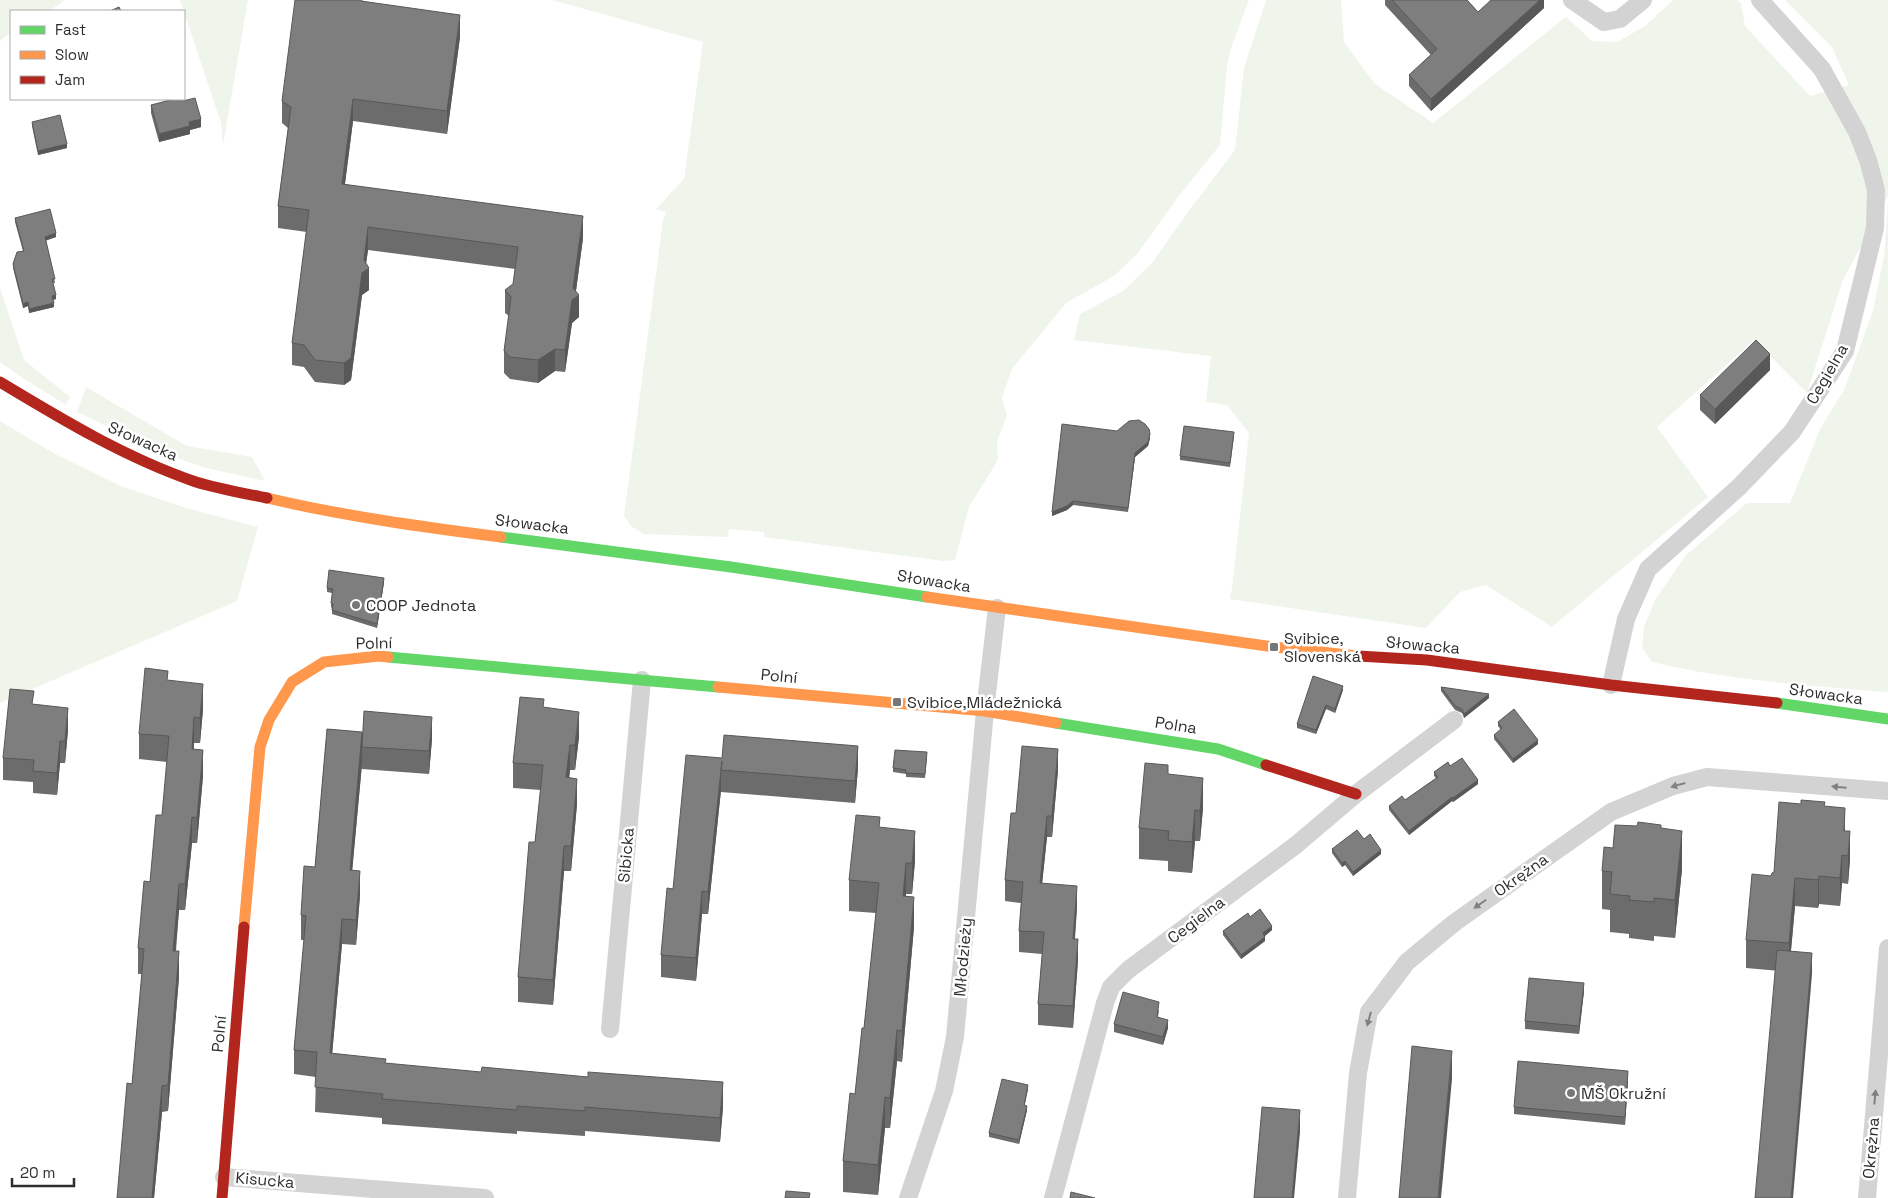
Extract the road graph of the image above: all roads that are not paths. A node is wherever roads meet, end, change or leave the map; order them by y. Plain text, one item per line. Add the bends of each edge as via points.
1 (1572, 0) edge
2 (1643, 0) edge
3 (1760, 0) edge
4 (0, 382) edge
5 (996, 608) junction
6 (642, 680) junction
7 (1611, 684) junction
8 (985, 710) junction
9 (1888, 719) edge
10 (1454, 720) dead end
11 (1888, 791) edge
12 (1356, 794) junction
13 (1888, 948) edge
14 (610, 1029) dead end
15 (224, 1177) junction
16 (222, 1198) edge
17 (485, 1198) edge
18 (908, 1198) edge
19 (1053, 1198) edge
20 (1347, 1198) edge
21 (1867, 1198) edge

1 - 2 street via 1604,22 1620,19
3 - 7 street, Cegielna via 1822,69 1858,132 1876,190 1875,228 1845,351 1792,432 1739,487 1648,569 1626,619
4 - 5 street, Słowacka via 65,422 124,452 197,482 317,510 405,525 731,567
5 - 7 street, Słowacka via 1274,647 1427,660
5 - 8 street, Młodzieży
6 - 8 street, Polní
6 - 14 street, Sibicka
6 - 15 street, Polní via 379,656 324,662 292,682 269,720 260,747
7 - 9 street, Słowacka
8 - 12 street, Polna via 1218,749
8 - 18 street, Młodzieży via 955,1037 944,1091
10 - 12 street, Cegielna
11 -> 20 street, Okrężna via 1707,777 1673,786 1611,812 1454,923 1407,962 1369,1012 1358,1073
12 - 19 street, Cegielna via 1296,845 1128,970 1111,987
21 -> 13 street, Okrężna
15 - 16 street, Polní
15 - 17 street, Kisucka

